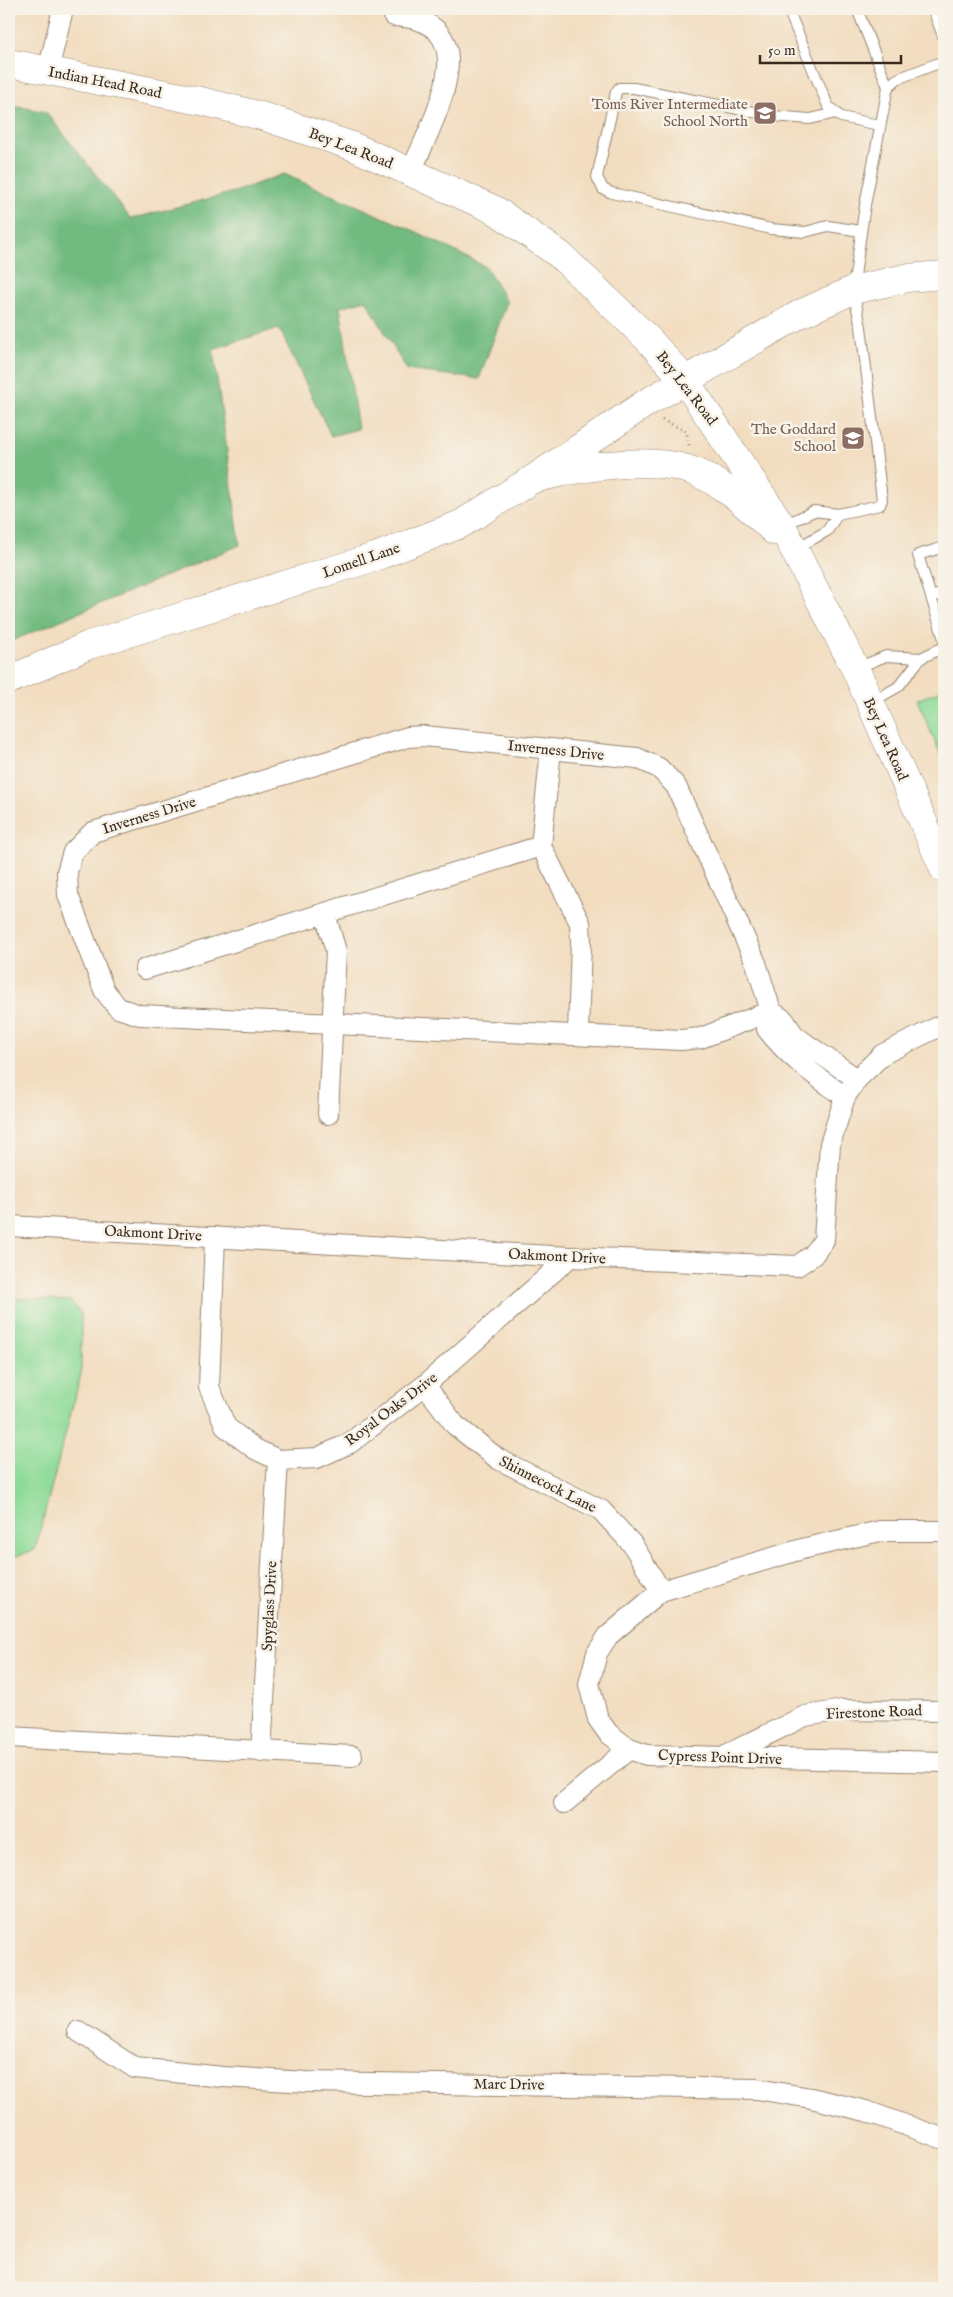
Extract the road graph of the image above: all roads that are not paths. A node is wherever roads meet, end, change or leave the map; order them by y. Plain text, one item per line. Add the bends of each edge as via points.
1 (63, 9) edge
2 (788, 9) edge
3 (857, 9) edge
4 (933, 9) edge
5 (394, 16) dead end
6 (944, 39) edge
7 (944, 61) edge
8 (9, 63) edge
9 (48, 71) junction
10 (888, 87) junction
11 (201, 101) joint
12 (836, 113) junction
13 (880, 125) junction
14 (411, 172) junction
15 (861, 231) junction
16 (944, 274) edge
17 (853, 290) junction
18 (684, 379) junction
19 (533, 479) junction
20 (838, 514) junction
21 (788, 538) junction
22 (944, 547) edge
23 (944, 593) edge
24 (931, 597) junction
25 (944, 639) edge
26 (944, 647) edge
27 (922, 658) junction
28 (855, 668) junction
29 (9, 680) edge
30 (870, 702) junction
31 (550, 749) junction
32 (541, 846) junction
33 (944, 869) edge
34 (325, 914) junction
35 (145, 969) dead end
36 (771, 1011) junction
37 (333, 1022) junction
38 (944, 1024) edge
39 (578, 1034) junction
40 (857, 1079) junction
41 (845, 1097) junction
42 (328, 1114) dead end
43 (9, 1226) edge
44 (215, 1237) junction
45 (570, 1257) junction
46 (425, 1386) junction
47 (278, 1460) junction
48 (944, 1531) edge
49 (660, 1591) junction
50 (944, 1711) edge
51 (9, 1737) edge
52 (629, 1749) junction
53 (261, 1752) junction
54 (352, 1756) dead end
55 (723, 1757) junction
56 (944, 1762) edge
57 (564, 1803) dead end
58 (78, 2031) dead end
59 (944, 2139) edge

1 - 9 street
2 - 12 lane via 828,106
3 - 10 lane
4 - 6 lane
5 - 14 street via 412,17 435,28 446,41 450,66 443,94
7 - 10 lane via 897,79
8 - 9 main road, Indian Head Road
9 - 11 main road, Indian Head Road
10 - 13 lane
11 - 14 main road, Bey Lea Road via 265,117 352,146
12 - 13 lane via 841,117
12 - 15 lane via 810,120 773,116 634,88 619,88 597,176 603,189 612,194 771,229 806,232 828,226
13 - 15 lane
14 - 18 main road, Bey Lea Road via 495,210 560,255 647,338
15 - 17 lane
16 - 17 main road, Lomell Lane via 906,278
17 - 18 main road, Lomell Lane via 800,314
17 - 20 lane via 861,327 882,500 875,508
18 - 19 main road, Lomell Lane
18 - 21 main road, Bey Lea Road
19 - 21 main road via 567,470 608,465 665,465 688,469 710,480
19 - 29 main road, Lomell Lane via 461,524 375,557 90,645
20 - 21 lane via 827,531
20 - 21 lane via 814,511
21 - 28 main road, Bey Lea Road
22 - 24 lane via 918,555
23 - 24 lane
24 - 25 lane
26 - 27 lane
27 - 28 lane via 886,656
27 - 30 lane via 898,687
28 - 30 main road, Bey Lea Road
30 - 33 main road, Bey Lea Road
31 - 32 street
31 - 36 street, Inverness Drive via 637,758 659,768 676,786 756,962
31 - 37 street, Inverness Drive via 408,736 93,832 73,852 67,872 68,895 104,990 118,1008 140,1015
32 - 34 street
32 - 39 street via 580,923
34 - 35 street
34 - 37 street via 336,951
36 - 39 street, Inverness Drive via 701,1038 680,1040
36 - 40 street via 784,1020 794,1035
36 - 41 street, Inverness Drive via 767,1029 780,1047
37 - 39 street, Inverness Drive
37 - 42 street
38 - 40 street, Oakmont Drive via 883,1054
40 - 41 street, Oakmont Drive
41 - 45 street, Oakmont Drive via 830,1144 824,1240 813,1255 797,1266
43 - 44 street, Oakmont Drive
44 - 45 street, Oakmont Drive
44 - 47 street, Royal Oaks Drive via 209,1387 226,1427 255,1449
45 - 46 street, Royal Oaks Drive
46 - 47 street, Royal Oaks Drive via 350,1444 317,1458
46 - 49 street, Shinnecock Lane via 455,1425 498,1460 601,1510 632,1544
47 - 53 street, Spyglass Drive
48 - 49 street, Cypress Point Drive via 880,1531 802,1549
49 - 52 street, Cypress Point Drive via 608,1636 597,1653 589,1684 598,1719 608,1733
50 - 55 street, Firestone Road via 843,1710 805,1716
51 - 53 street
52 - 55 street, Cypress Point Drive via 647,1754
52 - 57 street
53 - 54 street
55 - 56 street, Cypress Point Drive
58 - 59 street, Marc Drive via 135,2068 308,2082 757,2089 866,2111

